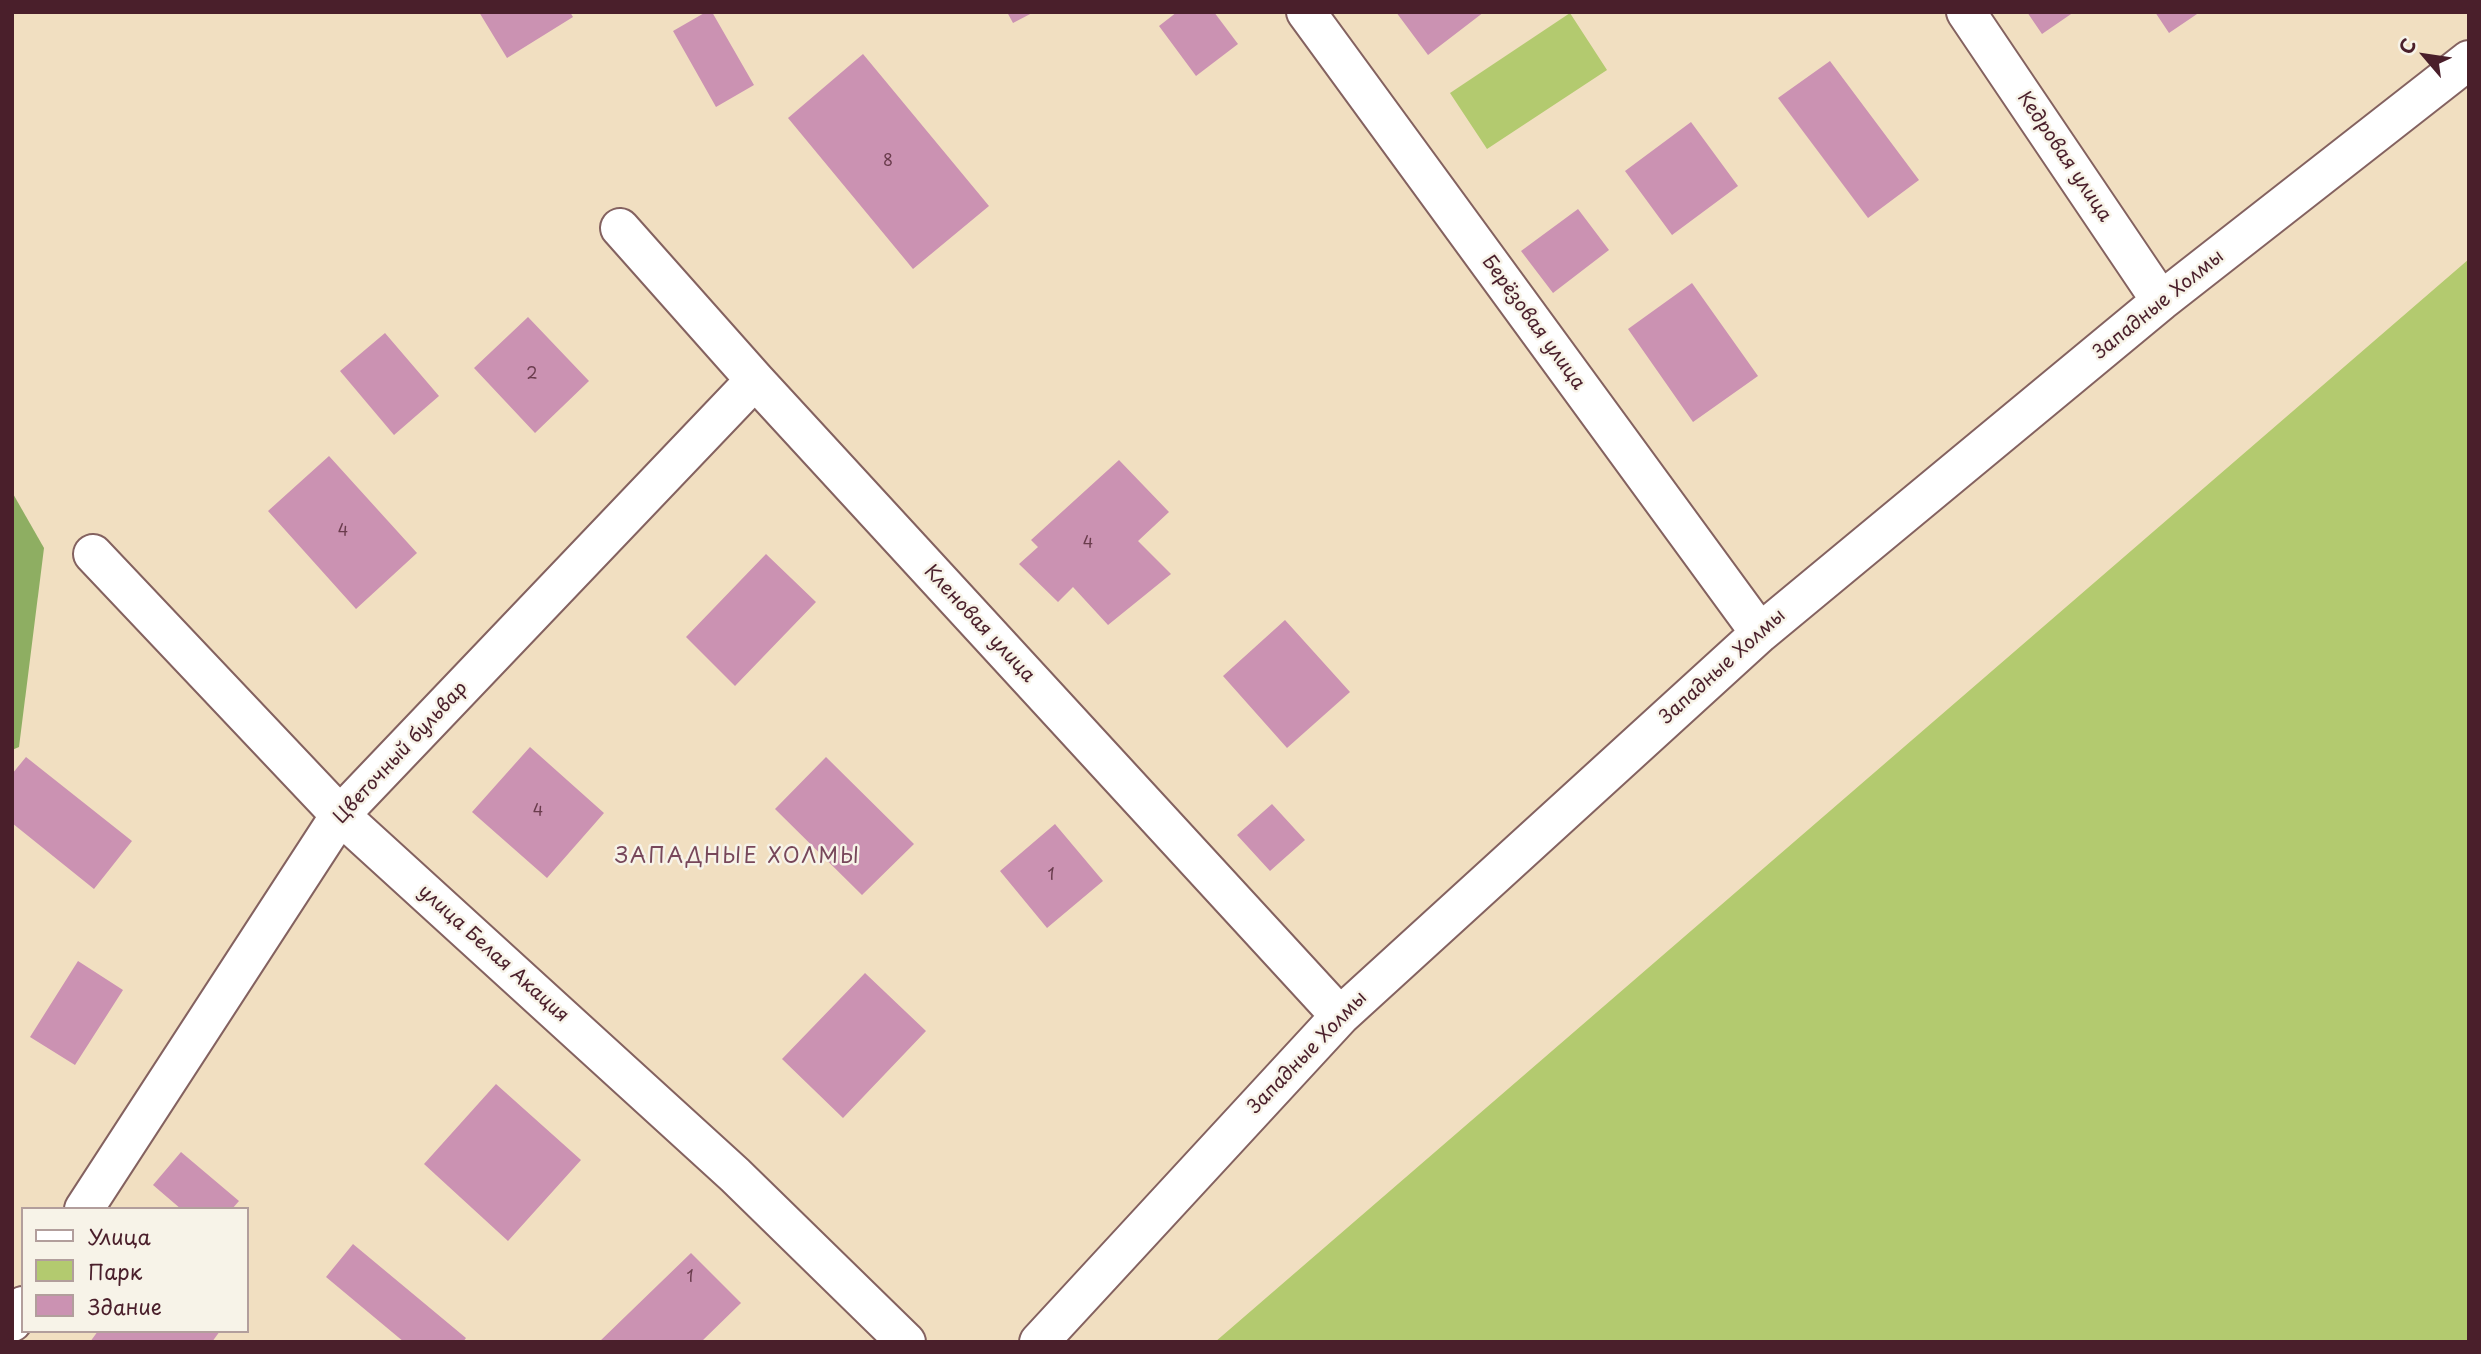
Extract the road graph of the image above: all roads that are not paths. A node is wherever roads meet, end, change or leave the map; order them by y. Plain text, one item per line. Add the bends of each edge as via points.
1 (1306, 12) edge
2 (1966, 12) edge
3 (2469, 60) edge
4 (620, 229) dead end
5 (2161, 302) junction
6 (755, 380) junction
7 (93, 554) dead end
8 (1760, 633) junction
9 (340, 815) junction
10 (1340, 1016) junction
11 (85, 1207) edge
12 (906, 1342) edge
13 (1039, 1342) edge

1 - 8 street, Берёзовая улица
2 - 5 street, Кедровая улица
3 - 5 street, Западные Холмы
4 - 6 street, Кленовая улица
5 - 8 street, Западные Холмы
6 - 9 street, Цветочный бульвар
6 - 10 street, Кленовая улица
7 - 9 street, улица Белая Акация
8 - 10 street, Западные Холмы
9 - 11 street, Цветочный бульвар
9 - 12 street, улица Белая Акация via 735,1175
10 - 13 street, Западные Холмы

